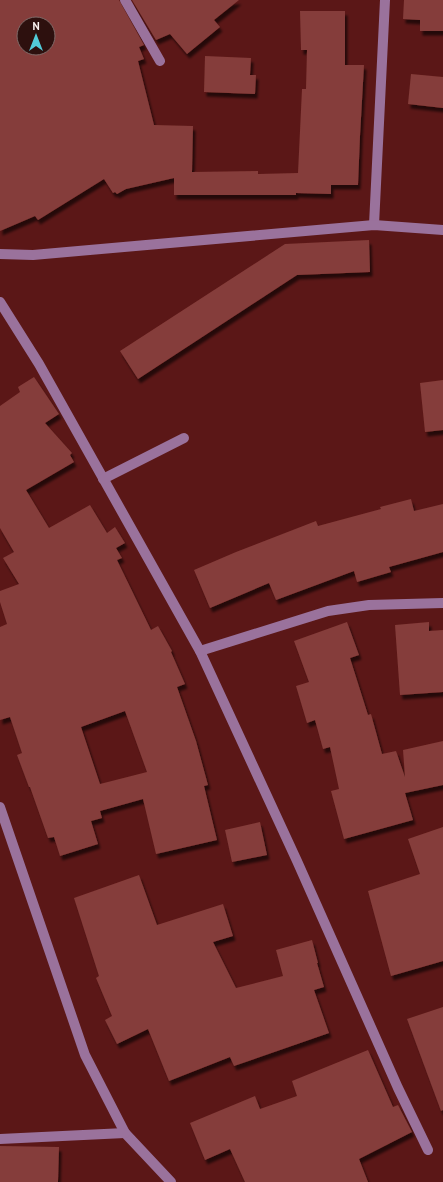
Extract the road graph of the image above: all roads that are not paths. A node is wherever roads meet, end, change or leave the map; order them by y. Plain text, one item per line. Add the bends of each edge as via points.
1 (125, 0) edge
2 (385, 0) edge
3 (160, 61) dead end
4 (374, 225) junction
5 (443, 230) edge
6 (0, 254) edge
7 (0, 302) edge
8 (184, 438) dead end
9 (103, 479) junction
10 (443, 603) edge
11 (200, 651) junction
12 (0, 807) edge
13 (125, 1133) junction
14 (0, 1139) edge
15 (428, 1150) dead end
16 (171, 1182) edge

1 - 3 street
2 - 4 street
4 - 5 street
4 - 6 street via 40,254
7 - 9 street via 39,364
8 - 9 street
9 - 11 street
10 - 11 street via 369,605 328,611
11 - 15 street
12 - 13 street via 85,1055
13 - 14 street
13 - 16 street

